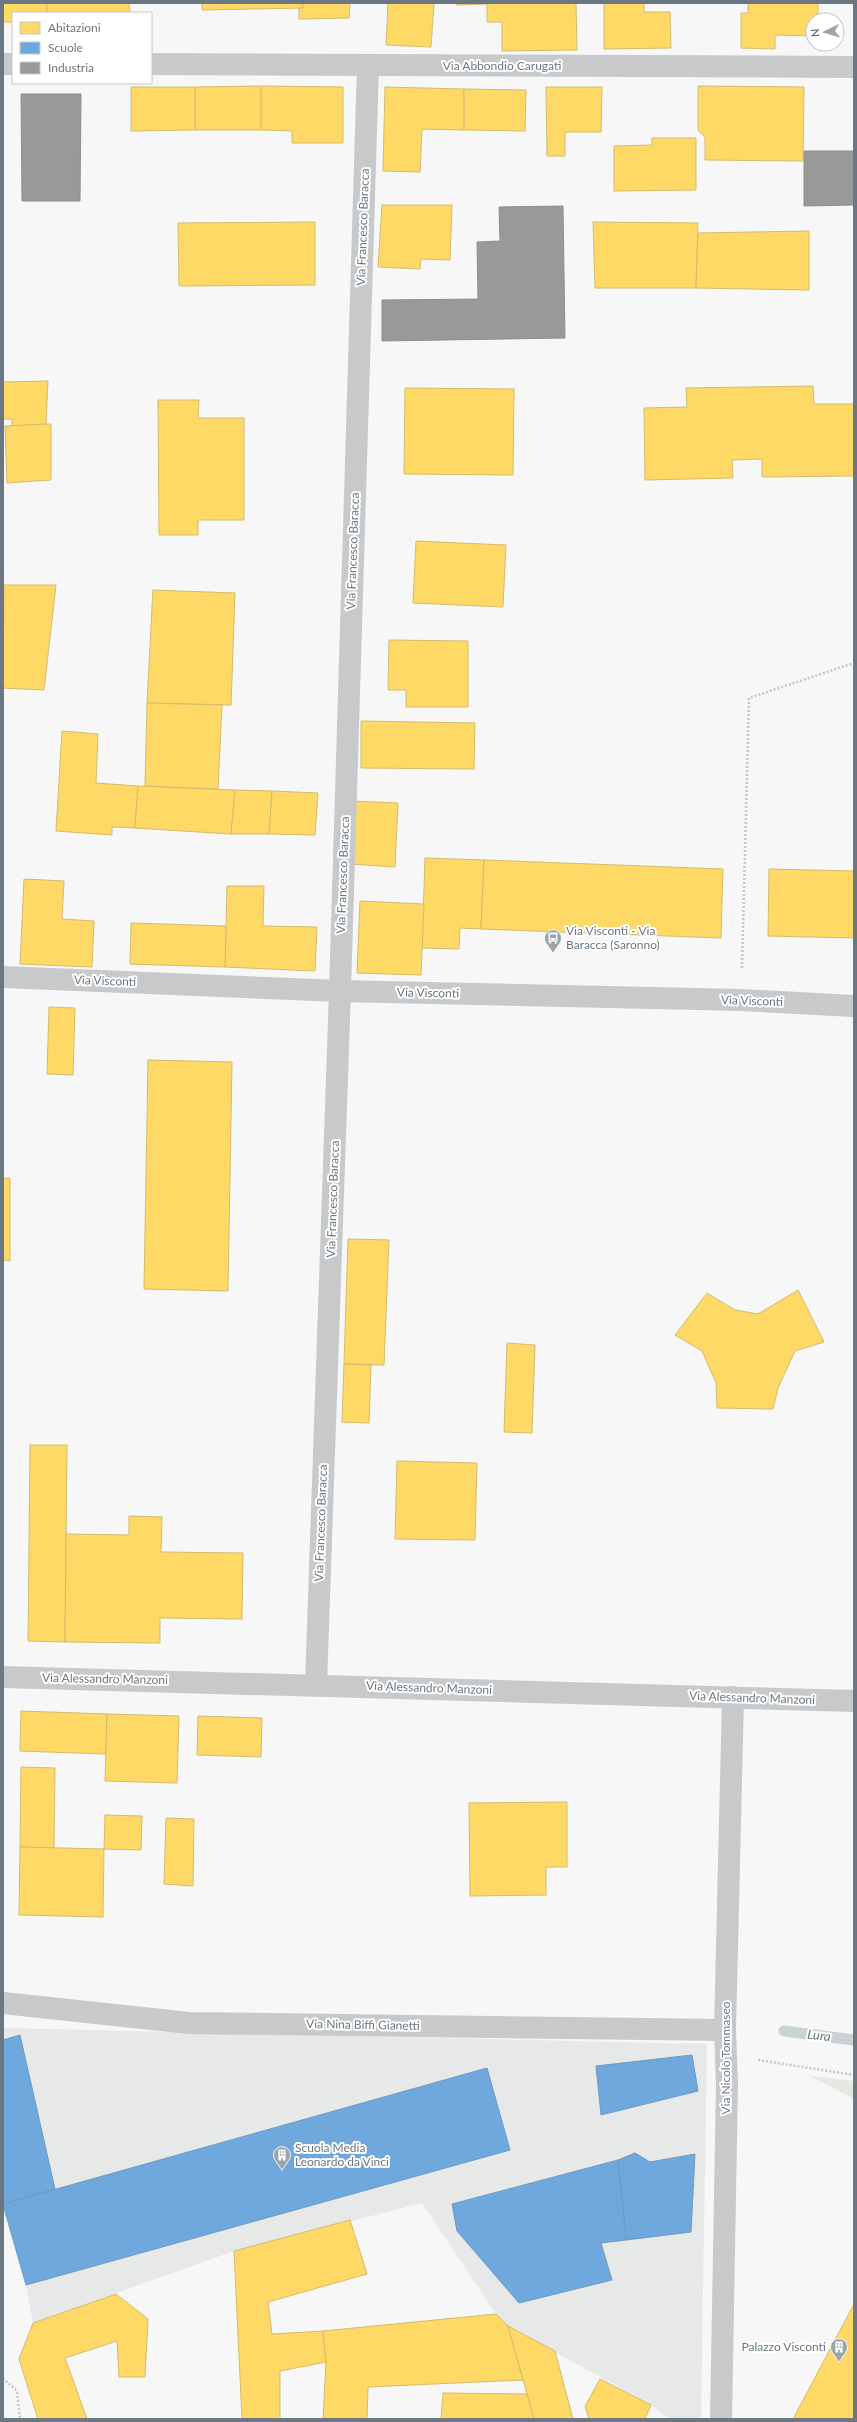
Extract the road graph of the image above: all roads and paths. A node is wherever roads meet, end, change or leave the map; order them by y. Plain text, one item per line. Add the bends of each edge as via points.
1 (152, 64) edge
2 (368, 65) junction
3 (854, 67) edge
4 (854, 663) edge
5 (3, 977) edge
6 (340, 991) junction
7 (741, 1000) junction
8 (854, 1006) edge
9 (3, 1677) edge
10 (316, 1684) junction
11 (733, 1698) junction
12 (854, 1701) edge
13 (3, 2003) edge
14 (725, 2030) junction
15 (726, 2054) junction
16 (854, 2075) edge
17 (3, 2378) edge
18 (20, 2419) edge
19 (721, 2419) edge

1 - 2 street, Via Abbondio Carugati
2 - 3 street, Via Abbondio Carugati
2 - 6 street, Via Francesco Baracca
4 - 7 path via 749,698
5 - 6 street, Via Visconti
6 - 7 street, Via Visconti
6 - 10 street, Via Francesco Baracca
7 - 8 street, Via Visconti
9 - 10 street, Via Alessandro Manzoni
10 - 11 street, Via Alessandro Manzoni
11 - 12 street, Via Alessandro Manzoni
11 - 14 street, Via Nicolò Tommaseo
13 - 14 street, Via Nina Biffi Gianetti via 189,2023
14 - 15 street, Via Nicolò Tommaseo
15 - 16 path
15 - 19 street, Via Nicolò Tommaseo
17 - 18 path via 17,2391

